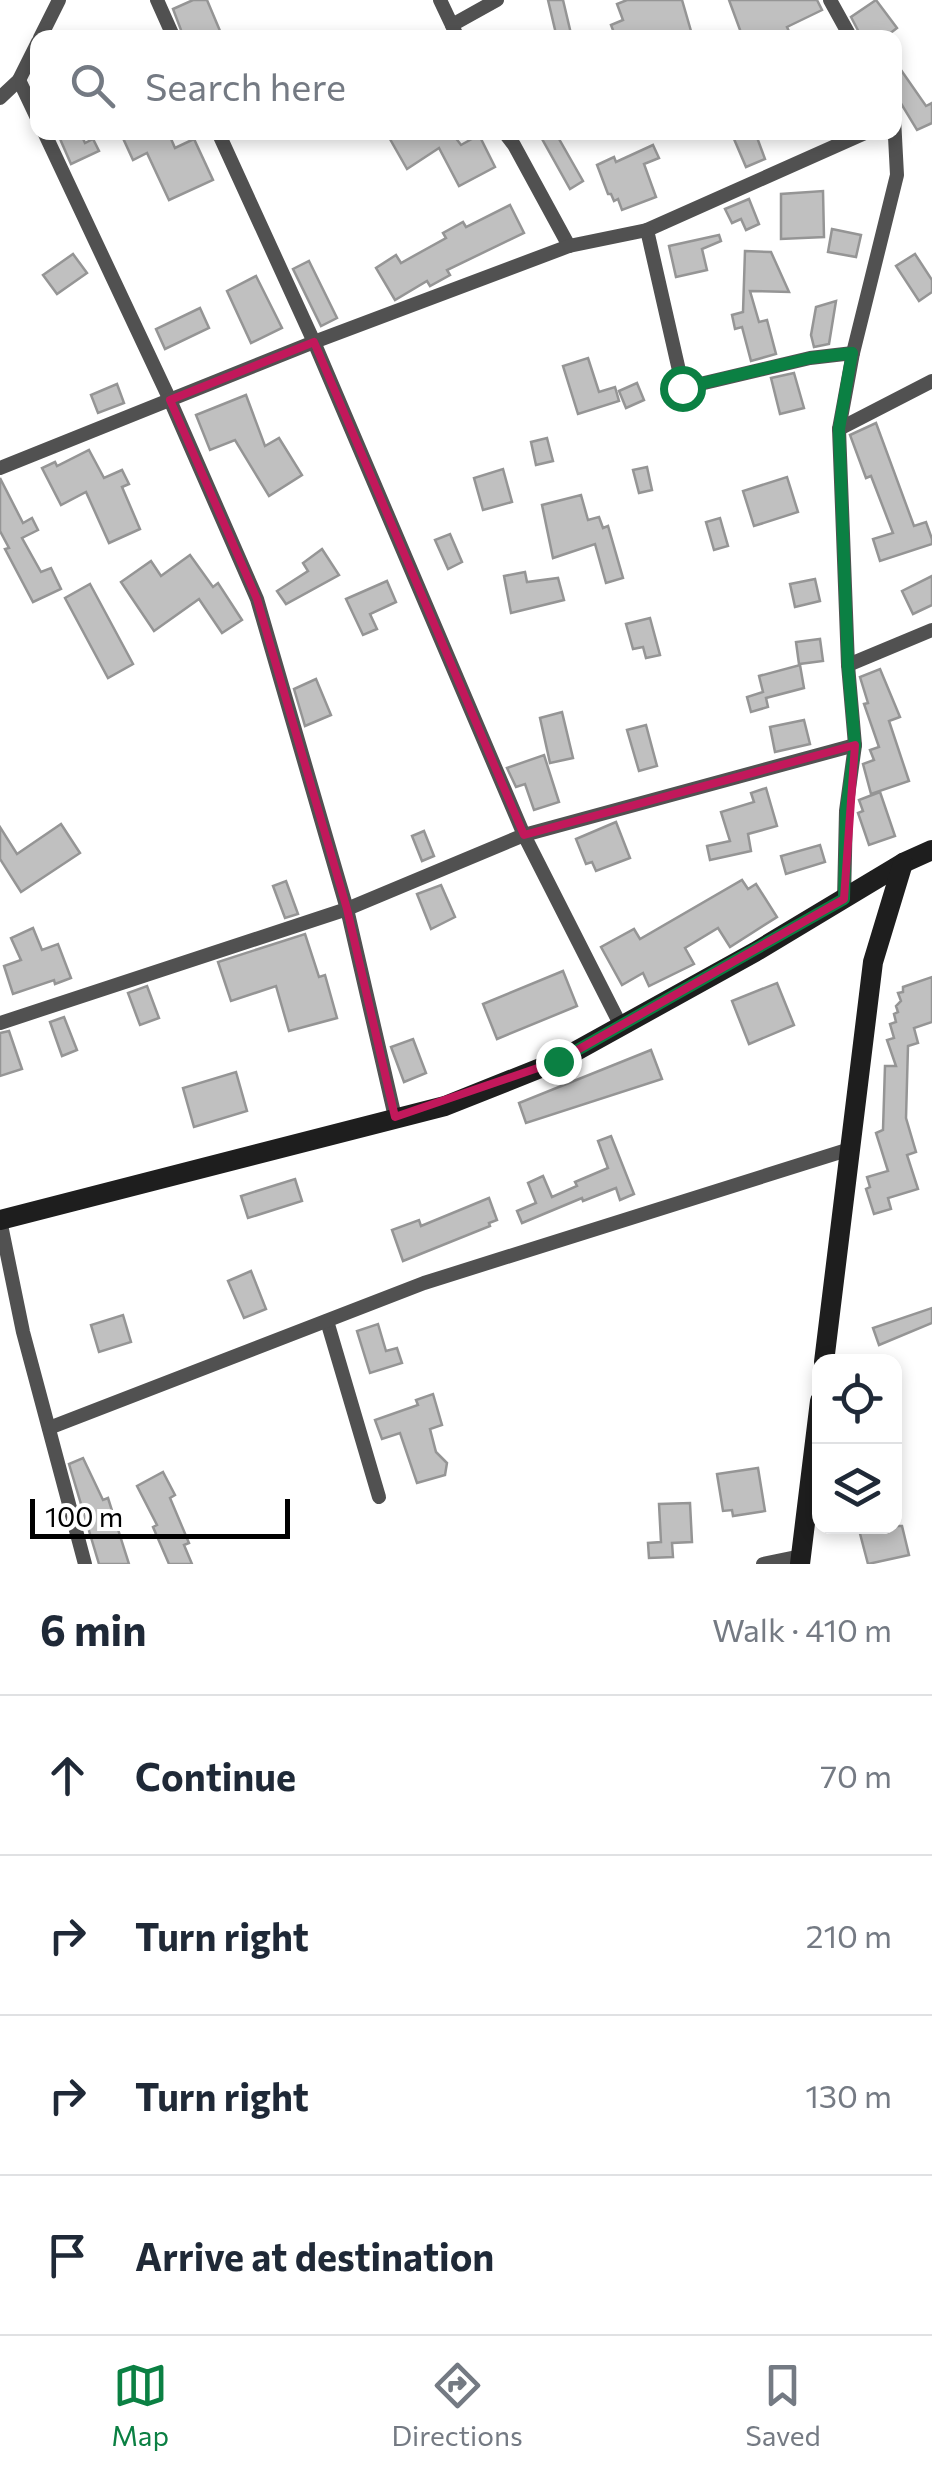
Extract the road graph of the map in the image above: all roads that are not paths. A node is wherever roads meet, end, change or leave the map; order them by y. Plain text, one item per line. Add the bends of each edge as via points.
1 (58, 0) edge
2 (156, 0) edge
3 (440, 0) edge
4 (498, 0) edge
5 (830, 0) edge
6 (44, 30) edge
7 (170, 30) edge
8 (454, 30) edge
9 (455, 30) edge
10 (847, 30) edge
11 (30, 58) edge
12 (19, 80) junction
13 (0, 98) edge
14 (30, 103) edge
15 (48, 140) edge
16 (222, 140) edge
17 (510, 140) edge
18 (849, 140) edge
19 (896, 140) edge
20 (647, 230) junction
21 (569, 246) junction
22 (314, 342) junction
23 (852, 353) junction
24 (932, 381) edge
25 (170, 400) junction
26 (839, 429) junction
27 (0, 468) edge
28 (932, 630) edge
29 (848, 666) junction
30 (855, 745) junction
31 (524, 835) junction
32 (932, 850) edge
33 (903, 863) junction
34 (844, 899) junction
35 (346, 909) junction
36 (0, 1023) edge
37 (621, 1026) junction
38 (396, 1117) junction
39 (850, 1149) junction
40 (0, 1220) edge
41 (327, 1321) junction
42 (825, 1354) edge
43 (49, 1428) junction
44 (815, 1444) edge
45 (379, 1497) dead end
46 (800, 1560) edge
47 (85, 1564) edge
48 (763, 1564) edge

1 - 6 street
2 - 7 street
3 - 8 street
4 - 9 street
5 - 10 street
11 - 12 street
12 - 13 street
12 - 14 street
15 - 25 street
16 - 22 street
17 - 21 street
18 - 20 street
19 - 23 street via 897,176
20 - 21 street
20 - 23 street via 682,388
21 - 22 street
22 - 25 street
22 - 31 street
23 - 26 street
24 - 26 street
25 - 27 street
25 - 35 street via 258,599
26 - 29 street
28 - 29 street
29 - 30 street
30 - 31 street
30 - 34 street
31 - 35 street
31 - 37 street
32 - 33 main road
33 - 34 main road
33 - 39 main road via 873,962
34 - 37 main road
35 - 36 street
35 - 38 street
37 - 38 main road via 542,1068 445,1106
38 - 40 main road
39 - 41 street via 424,1283
39 - 42 main road
40 - 43 street
41 - 43 street
41 - 45 street
43 - 47 street
44 - 46 main road
46 - 48 street

